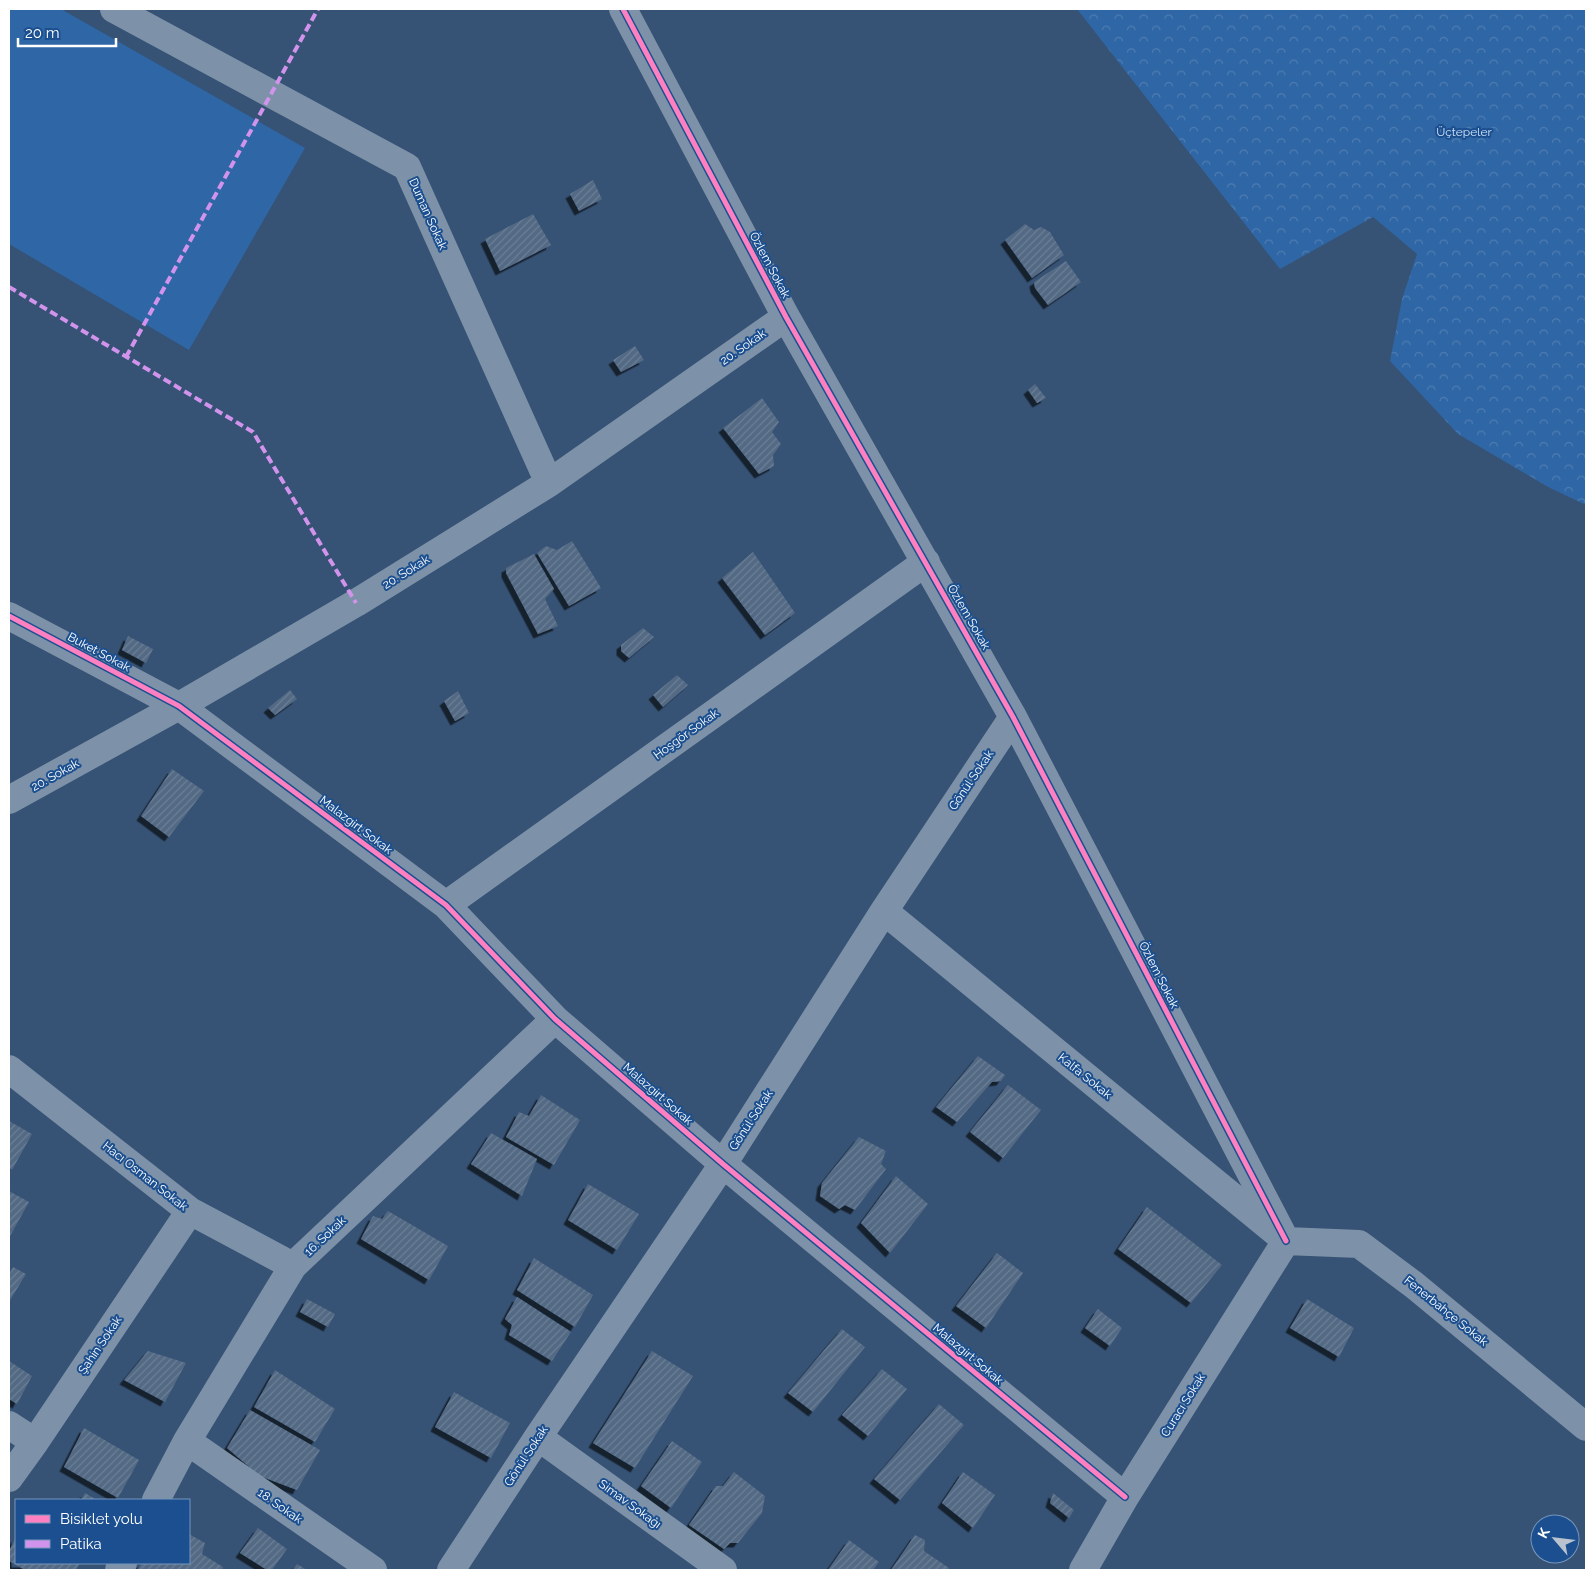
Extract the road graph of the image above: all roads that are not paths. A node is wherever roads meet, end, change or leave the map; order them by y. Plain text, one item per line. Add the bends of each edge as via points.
1 (114, 9) edge
2 (623, 9) edge
3 (786, 316) junction
4 (549, 483) junction
5 (926, 562) junction
6 (9, 616) edge
7 (180, 706) junction
8 (1013, 716) junction
9 (9, 800) edge
10 (446, 906) junction
11 (884, 911) junction
12 (555, 1019) junction
13 (9, 1069) edge
14 (723, 1164) junction
15 (190, 1211) junction
16 (1286, 1241) junction
17 (293, 1266) junction
18 (9, 1424) edge
19 (1586, 1427) edge
20 (538, 1437) junction
21 (187, 1441) junction
22 (35, 1442) junction
23 (9, 1478) edge
24 (1126, 1497) junction
25 (157, 1499) edge
26 (373, 1570) edge
27 (450, 1570) edge
28 (723, 1570) edge
29 (1083, 1570) edge

1 - 4 street, Duman Sokak via 407,167
2 - 3 street, Özlem Sokak
3 - 4 street, 20. Sokak
3 - 5 street, Özlem Sokak
4 - 7 street, 20. Sokak via 356,604
5 - 8 street, Özlem Sokak
5 - 10 street, Hoşgör Sokak
6 - 7 street, Buket Sokak
7 - 9 street, 20. Sokak
7 - 10 street, Malazgirt Sokak
8 - 11 street, Gönül Sokak
8 - 16 street, Özlem Sokak
10 - 12 street, Malazgirt Sokak
11 - 14 street, Gönül Sokak
11 - 16 street, Kalfa Sokak
12 - 14 street, Malazgirt Sokak
12 - 17 street, 16. Sokak
13 - 15 street, Hacı Osman Sokak
14 - 20 street, Gönül Sokak
14 - 24 street, Malazgirt Sokak
15 - 17 street, Hacı Osman Sokak
15 - 22 street, Şahin Sokak
16 - 19 street, Fenerbahçe Sokak via 1359,1244 1414,1285
16 - 24 street, Curacı Sokak
17 - 21 street, 16. Sokak
18 - 22 street
20 - 27 street, Gönül Sokak
20 - 28 street, Simav Sokağı
21 - 25 street, 16. Sokak
21 - 26 street, 18. Sokak
22 - 23 street, Şahin Sokak
24 - 29 street, Curacı Sokak

